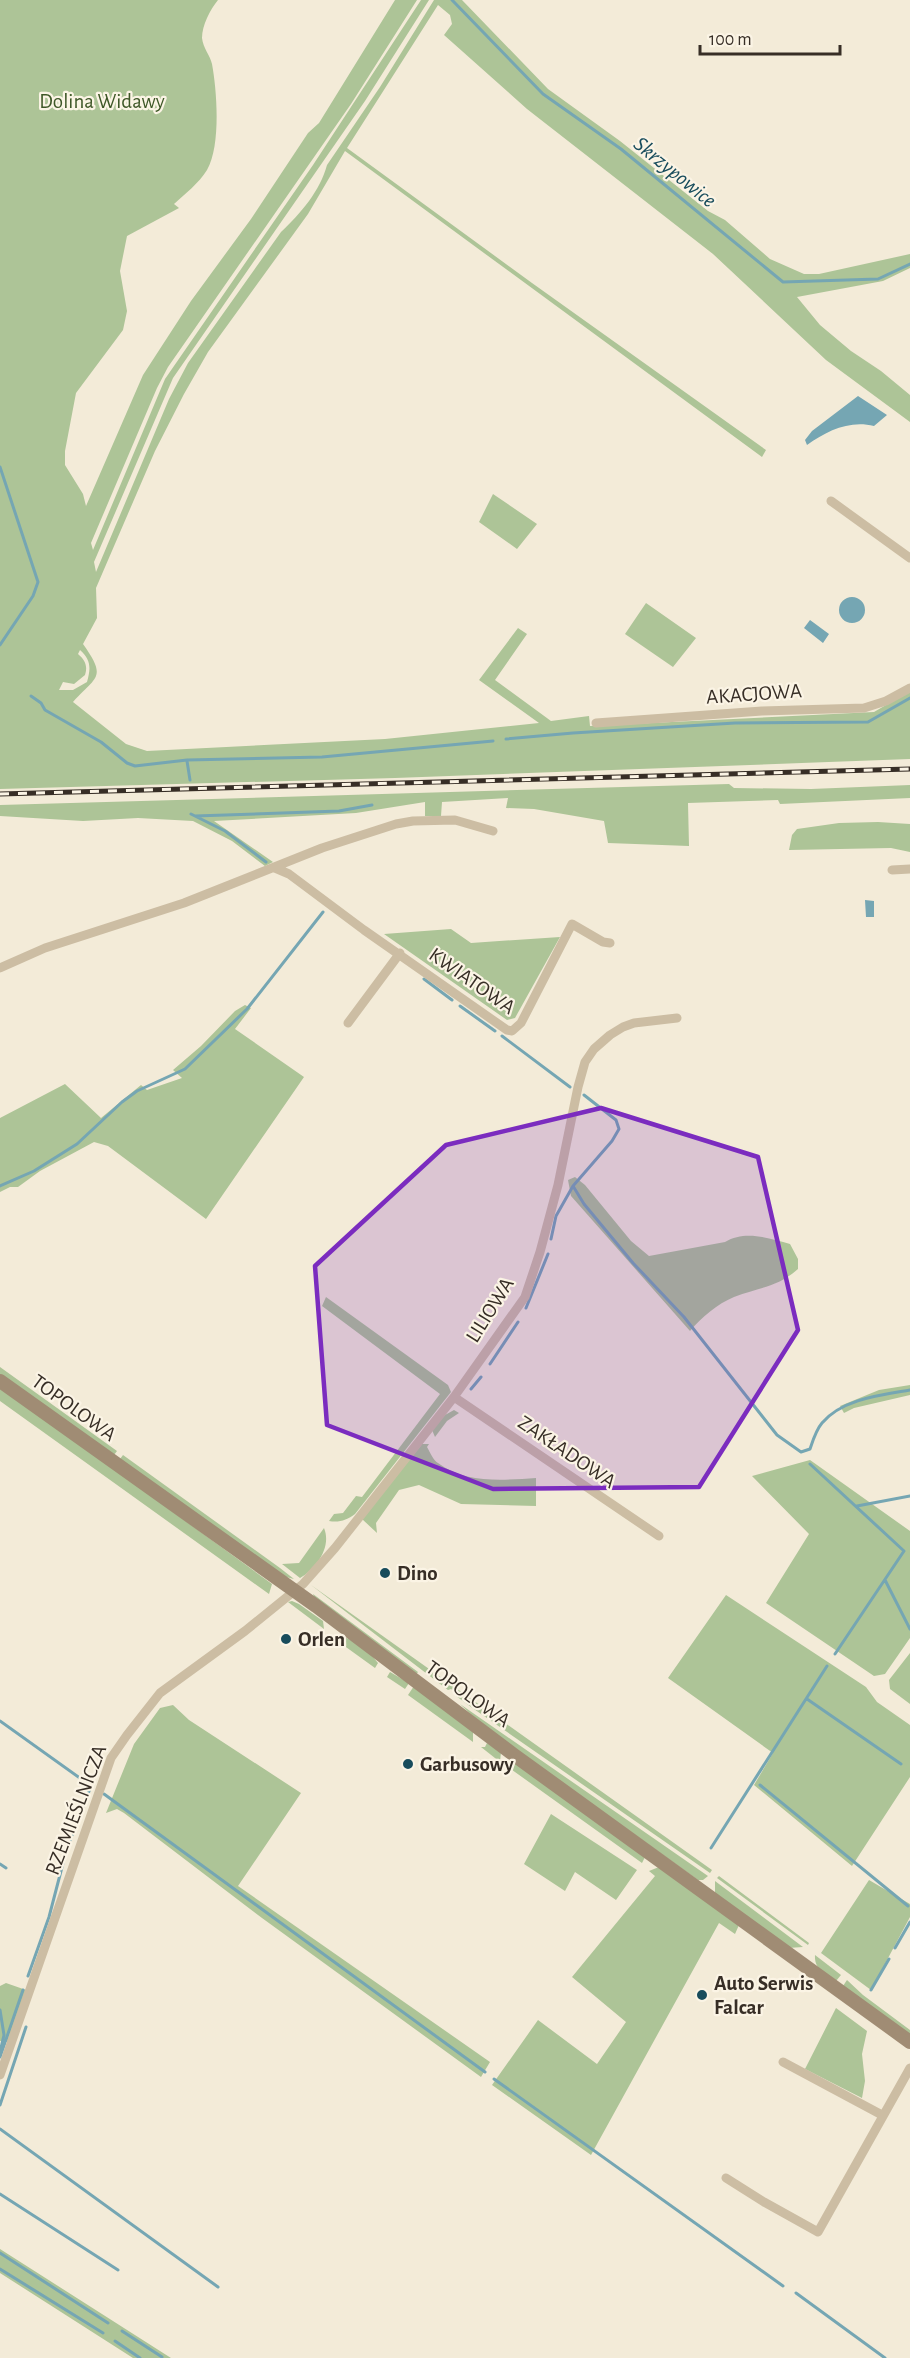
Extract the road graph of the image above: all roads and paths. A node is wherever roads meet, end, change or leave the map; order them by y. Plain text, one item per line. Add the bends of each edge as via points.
1 (831, 501) dead end
2 (910, 558) edge
3 (910, 688) edge
4 (596, 723) dead end
5 (493, 831) dead end
6 (275, 868) junction
7 (910, 869) edge
8 (892, 870) dead end
9 (610, 943) dead end
10 (400, 953) junction
11 (0, 968) edge
12 (677, 1018) dead end
13 (348, 1023) dead end
14 (0, 1381) edge
15 (454, 1397) junction
16 (659, 1536) dead end
17 (294, 1590) junction
18 (910, 2042) edge
19 (783, 2062) dead end
20 (910, 2068) edge
21 (0, 2075) edge
22 (882, 2115) junction
23 (726, 2178) dead end

1 - 2 street
3 - 4 street, AKACJOWA via 864,708
5 - 6 street via 454,820 413,821 361,834
6 - 10 street, KWIATOWA
6 - 11 street via 143,918 45,948
7 - 8 street
9 - 10 street, KWIATOWA via 572,924 521,1023 512,1031
10 - 13 street
12 - 15 street, LILIOWA via 623,1027 594,1049 585,1062 558,1185 525,1297
14 - 17 main road, TOPOLOWA
15 - 16 street, ZAKŁADOWA
15 - 17 street, LILIOWA via 335,1548
17 - 18 main road, TOPOLOWA
17 - 21 street, RZEMIEŚLNICZA via 160,1693 111,1758
19 - 22 street
20 - 22 street
22 - 23 street via 818,2232

